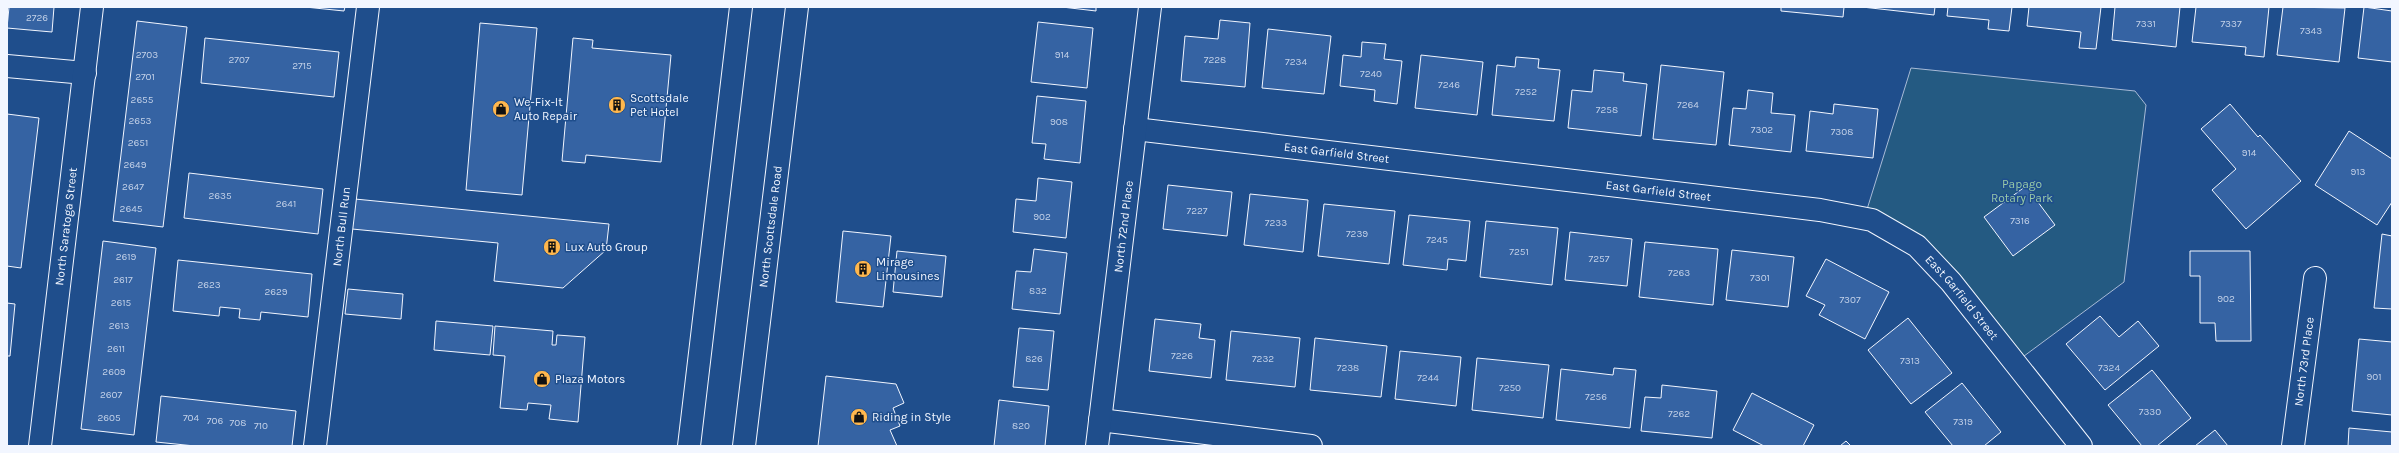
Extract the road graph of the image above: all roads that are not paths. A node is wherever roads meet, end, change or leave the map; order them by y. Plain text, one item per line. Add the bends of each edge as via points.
1 (92, 7) edge
2 (368, 7) edge
3 (741, 7) edge
4 (797, 7) edge
5 (1150, 7) edge
6 (7, 66) edge
7 (85, 73) junction
8 (1135, 129) junction
9 (2315, 278) dead end
10 (1100, 420) junction
11 (40, 446) edge
12 (315, 446) edge
13 (689, 446) edge
14 (744, 446) edge
15 (1097, 446) edge
16 (1311, 446) edge
17 (2081, 446) edge
18 (2293, 446) edge

1 - 7 street, North Saratoga Street
2 - 12 street, North Bull Run
3 - 13 street
4 - 14 street, North Scottsdale Road
5 - 8 street, North 72nd Place
6 - 7 street
7 - 11 street, North Saratoga Street
8 - 10 street, North 72nd Place
8 - 17 street, East Garfield Street via 1820,210 1872,220 1918,246 1951,282
9 - 18 street, North 73rd Place
10 - 15 street, North 72nd Place
10 - 16 street

